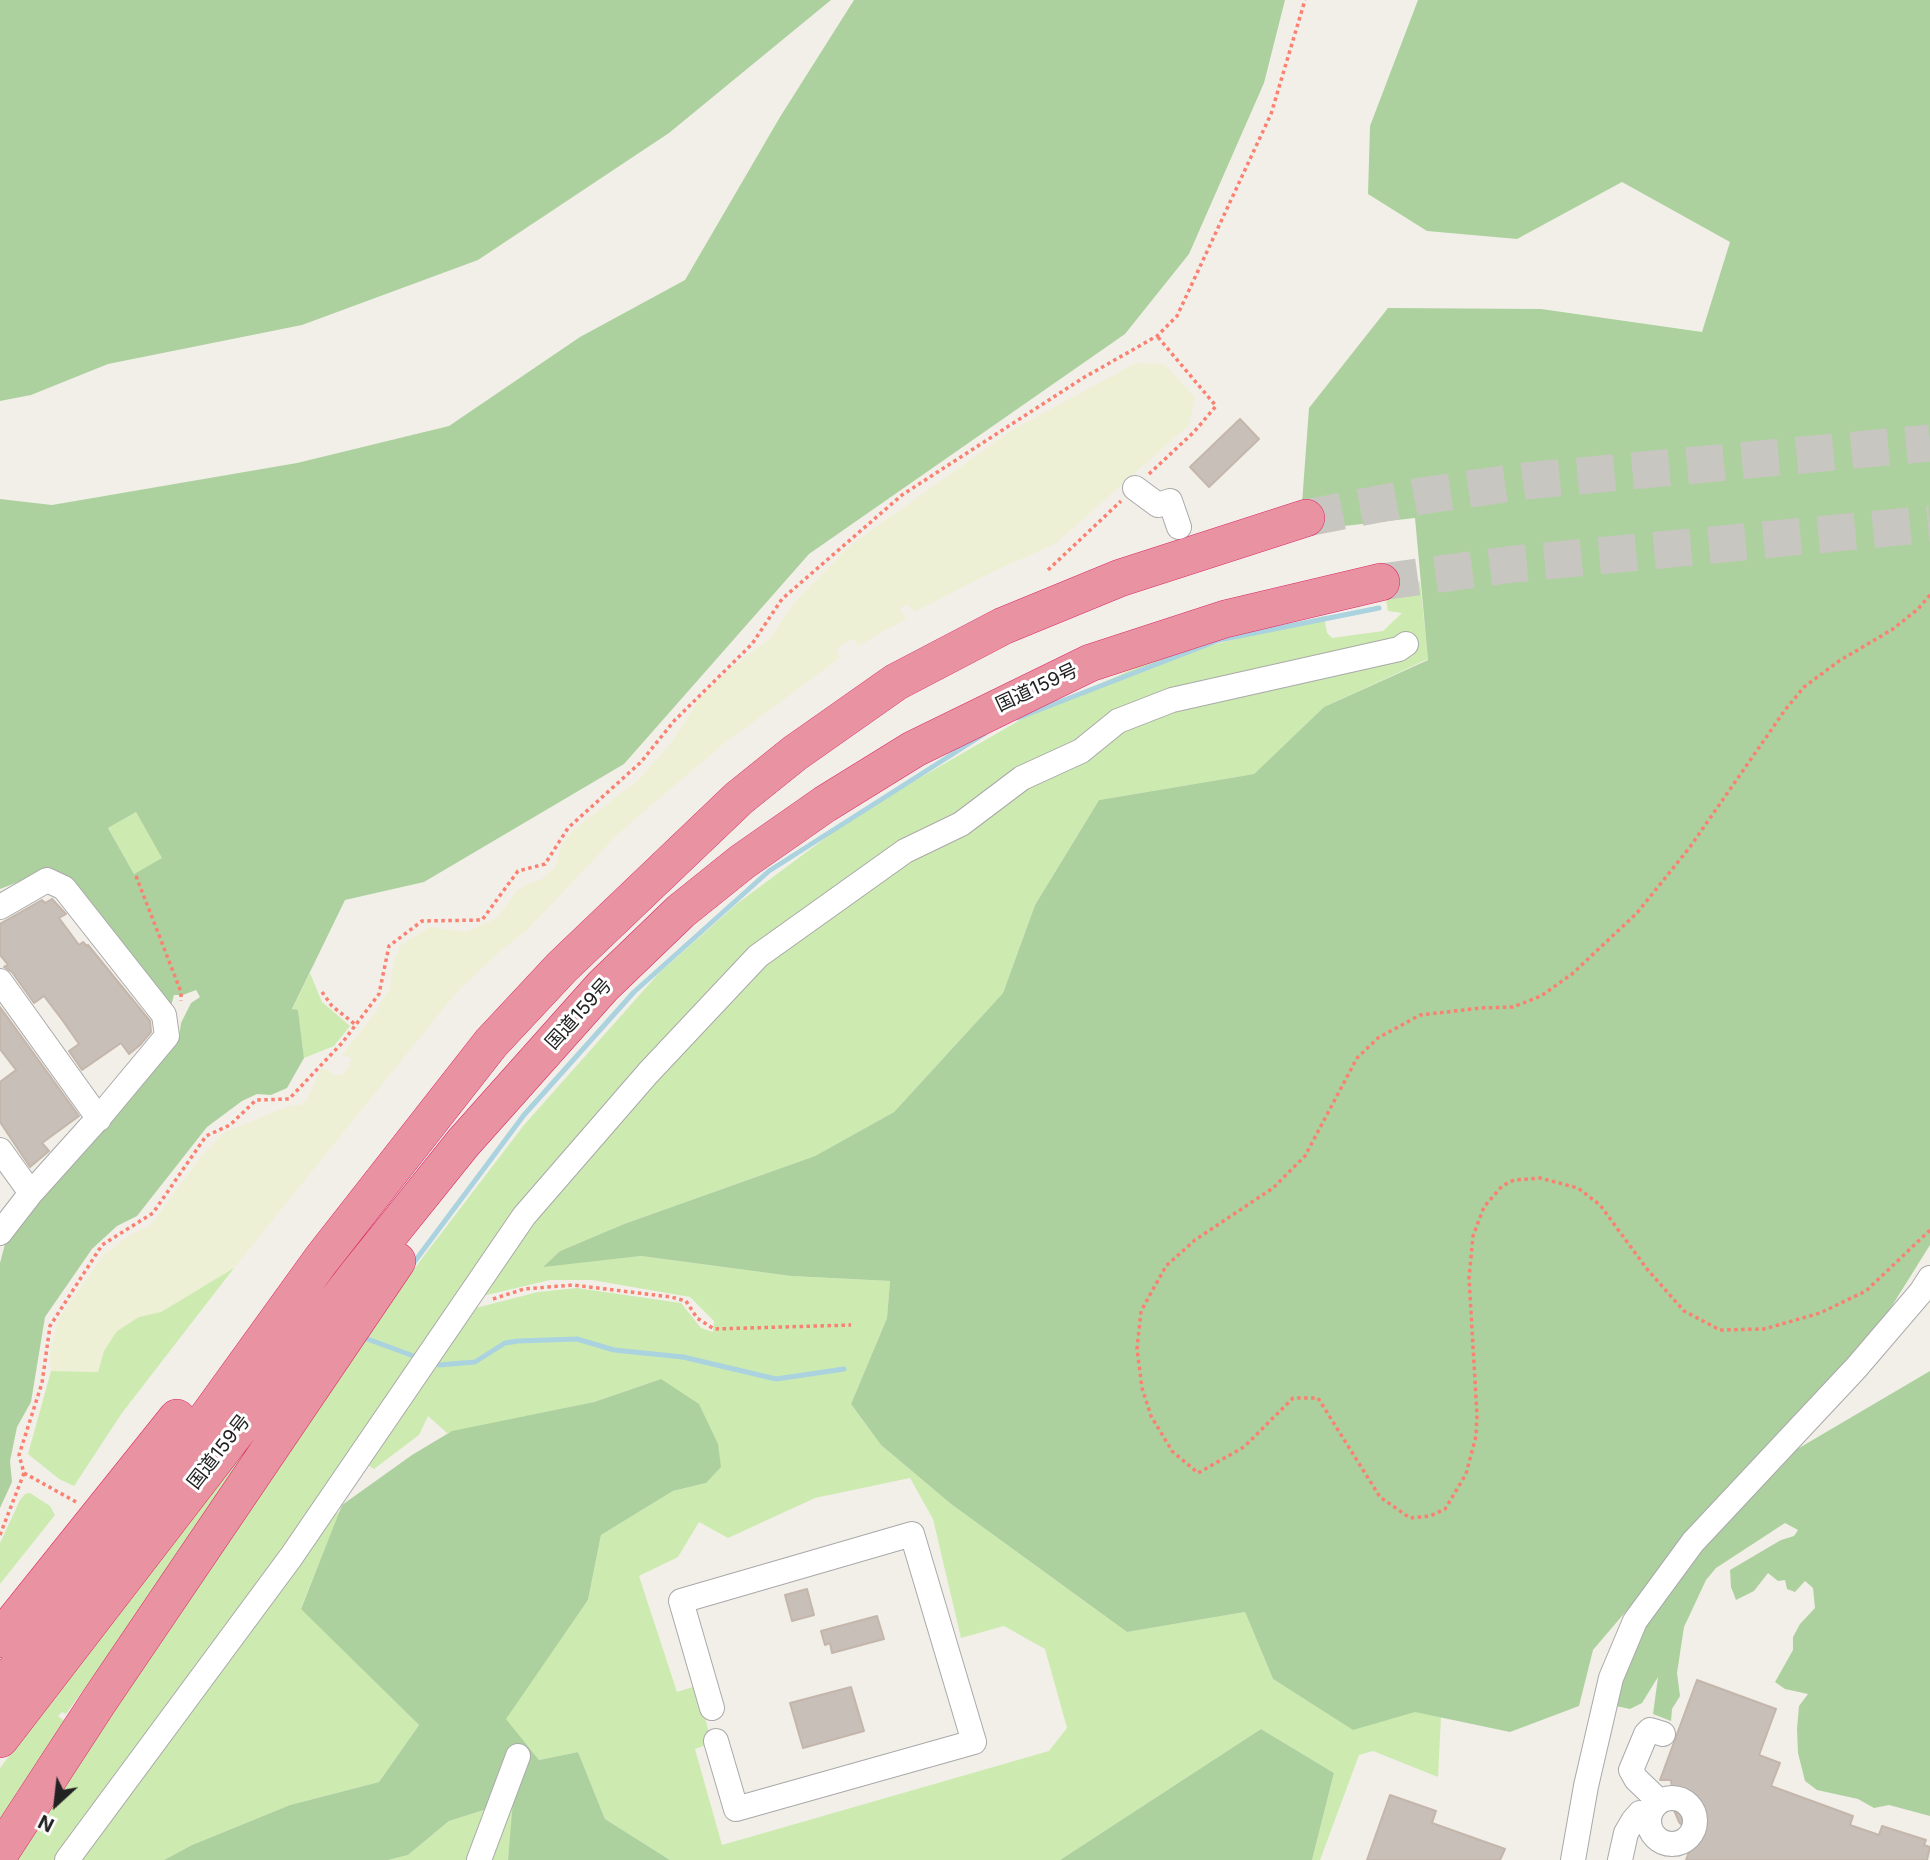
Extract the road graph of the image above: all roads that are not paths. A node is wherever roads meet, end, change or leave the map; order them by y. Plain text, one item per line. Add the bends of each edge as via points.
1 (1135, 488) road end
2 (1306, 518) tunnel mouth
3 (1179, 527) dead end
4 (1381, 582) tunnel mouth
5 (1406, 644) dead end
6 (0, 907) edge
7 (0, 981) edge
8 (603, 986) junction
9 (441, 1105) junction
10 (99, 1119) junction
11 (0, 1150) edge
12 (31, 1193) junction
13 (0, 1233) edge
14 (1930, 1278) edge
15 (0, 1639) edge
16 (0, 1691) edge
17 (712, 1708) dead end
18 (1663, 1734) dead end
19 (0, 1739) edge
20 (716, 1741) dead end
21 (518, 1756) dead end
22 (1654, 1808) junction
23 (496, 1815) junction
24 (1676, 1852) edge
25 (0, 1853) edge
26 (66, 1860) edge
27 (479, 1860) edge
28 (495, 1860) edge
29 (1573, 1860) edge
30 (1620, 1860) edge

1 - 3 street via 1158,505 1170,501
2 - 9 highway, 国道159号 via 1120,578 1003,626 896,682 796,753 683,849 562,967
4 - 8 highway, 国道159号 via 1225,619 1090,663 914,749 742,862 681,911
5 - 26 street via 1172,700 1128,716 1081,751 1022,778 961,824 905,851 758,956 524,1216 291,1557
6 - 10 street via 47,880 64,888 164,1015 167,1036
7 - 10 street
8 - 19 highway, 国道159号 via 463,1143 357,1275
8 - 25 highway via 374,1293
9 - 15 highway via 313,1249
9 - 16 highway, 国道159号
10 - 12 street
11 - 12 street
12 - 13 street
14 - 29 street via 1856,1368 1693,1542 1635,1621 1611,1678
17 - 20 street via 681,1601 912,1534 974,1742 736,1809
18 - 22 street via 1650,1730 1646,1734 1632,1770
21 - 23 street
22 - 24 street via 1651,1830
22 - 24 street via 1666,1798 1682,1799 1693,1811 1695,1827
22 - 30 street via 1633,1821
23 - 27 street
23 - 28 street via 502,1823

